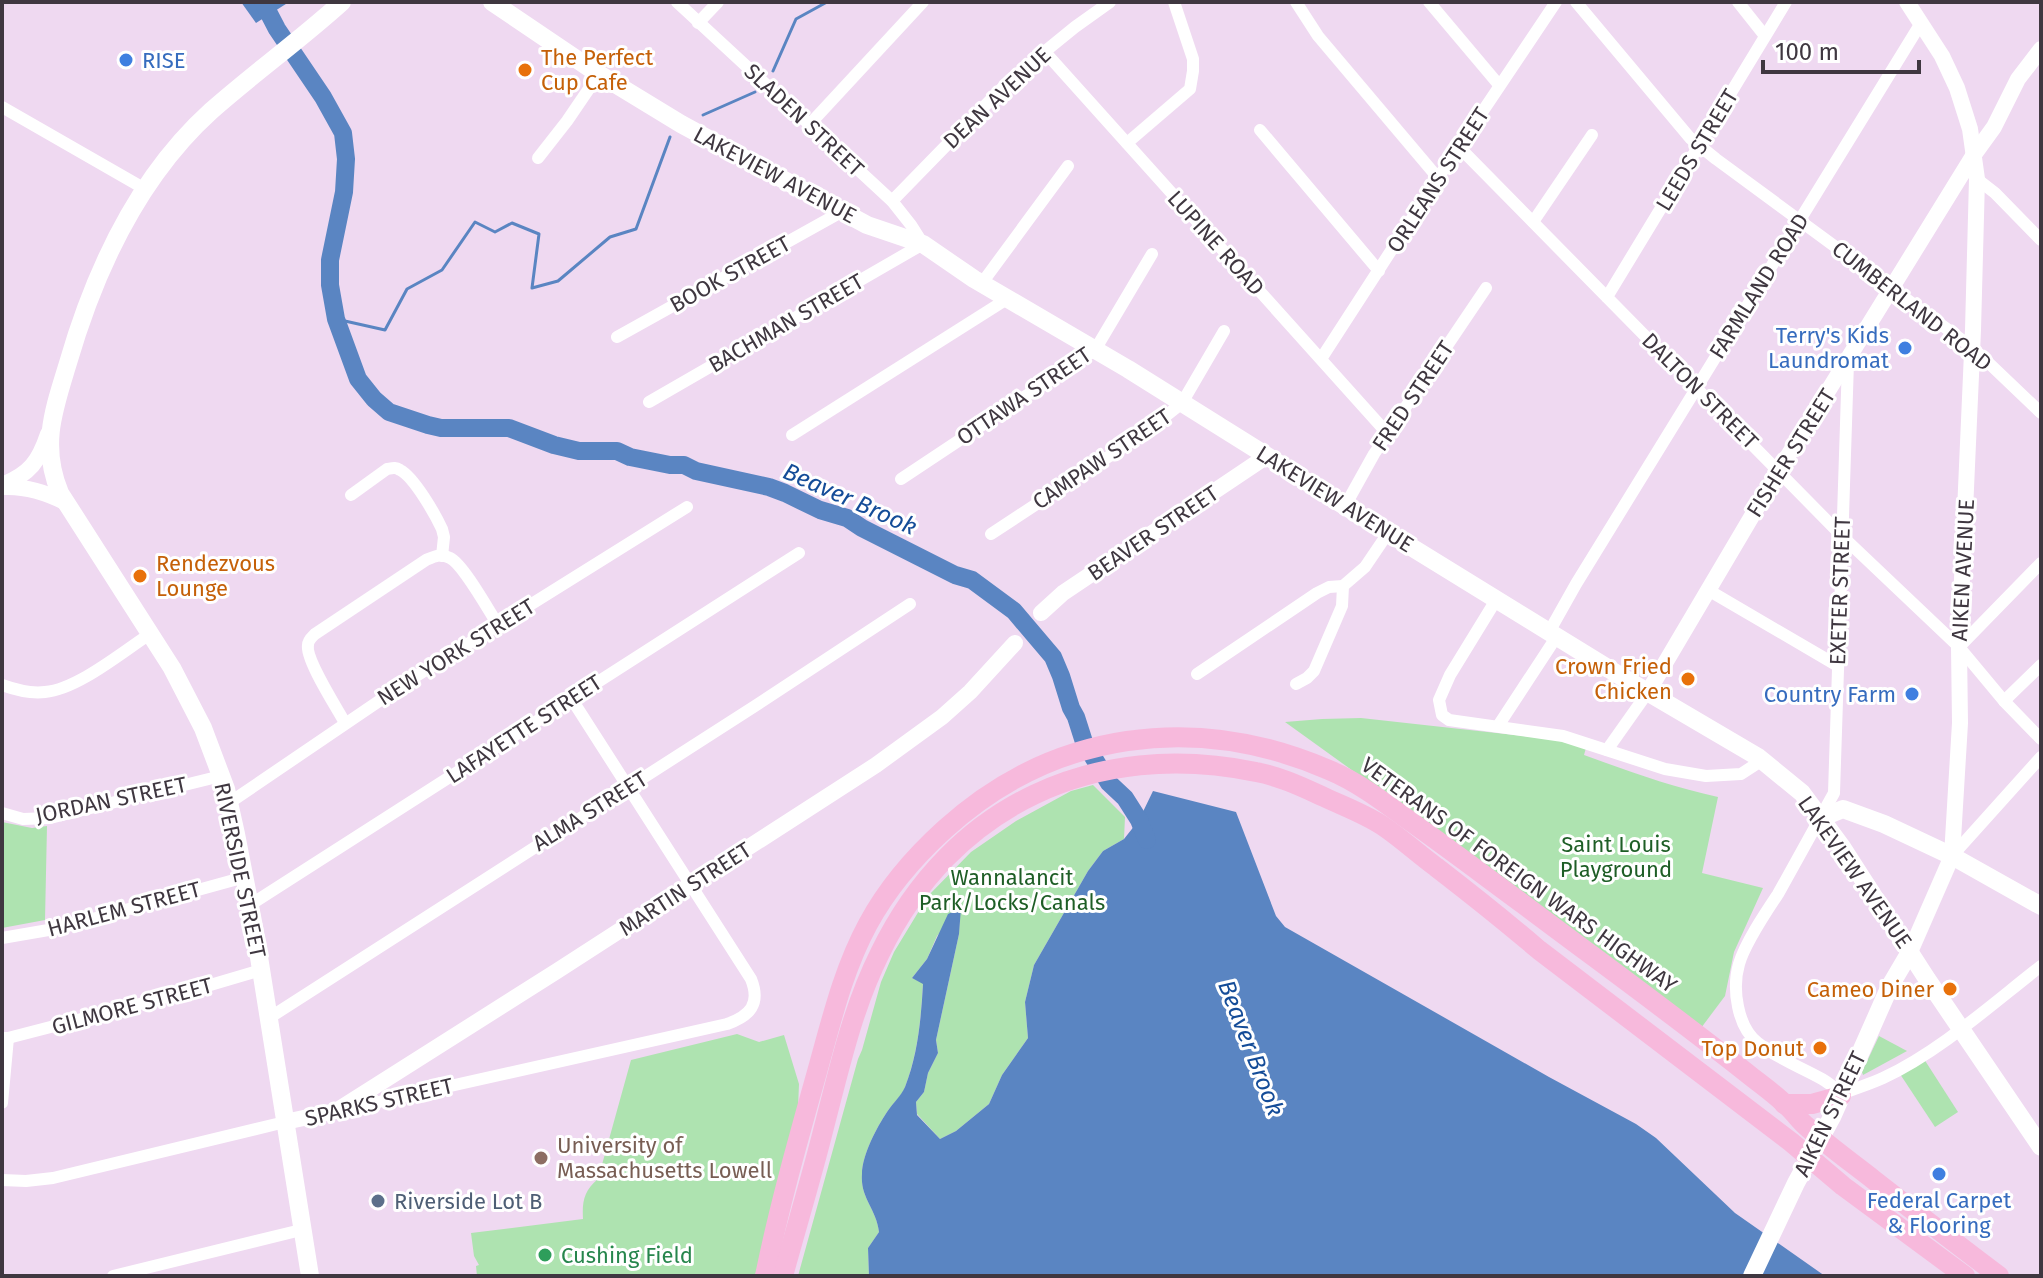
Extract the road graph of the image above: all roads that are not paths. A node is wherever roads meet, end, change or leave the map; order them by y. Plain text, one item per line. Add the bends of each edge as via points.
1 (342, 2) edge
2 (492, 2) edge
3 (677, 2) edge
4 (718, 2) edge
5 (923, 2) edge
6 (1110, 2) edge
7 (1174, 2) edge
8 (1296, 2) edge
9 (1429, 2) edge
10 (1556, 2) edge
11 (1576, 2) edge
12 (1738, 2) edge
13 (1786, 2) edge
14 (1907, 2) edge
15 (698, 23) junction
16 (1921, 23) junction
17 (1765, 36) junction
18 (2041, 49) edge
19 (1045, 52) junction
20 (599, 74) junction
21 (1499, 85) junction
22 (2, 107) edge
23 (809, 125) junction
24 (1260, 130) dead end
25 (1592, 135) dead end
26 (1127, 143) junction
27 (1699, 145) junction
28 (1459, 147) junction
29 (1973, 156) junction
30 (538, 158) dead end
31 (1068, 166) dead end
32 (1438, 178) junction
33 (1977, 179) junction
34 (145, 189) junction
35 (892, 201) junction
36 (843, 211) junction
37 (1800, 220) junction
38 (1533, 222) junction
39 (2041, 240) edge
40 (923, 244) junction
41 (1152, 254) dead end
42 (1379, 271) junction
43 (982, 283) junction
44 (1486, 288) dead end
45 (1893, 289) junction
46 (1607, 297) junction
47 (1007, 299) junction
48 (1224, 331) dead end
49 (617, 337) dead end
50 (1973, 348) junction
51 (1095, 350) junction
52 (1321, 359) junction
53 (1848, 361) junction
54 (1696, 388) junction
55 (649, 402) dead end
56 (1182, 403) junction
57 (2041, 413) edge
58 (50, 429) junction
59 (1387, 433) junction
60 (792, 435) dead end
61 (1267, 456) junction
62 (1778, 472) junction
63 (901, 479) dead end
64 (2, 486) edge
65 (351, 495) dead end
66 (65, 502) junction
67 (1345, 506) junction
68 (687, 507) dead end
69 (1388, 533) junction
70 (991, 534) dead end
71 (1842, 536) junction
72 (799, 553) dead end
73 (442, 556) junction
74 (2041, 563) edge
75 (1343, 586) junction
76 (1708, 590) junction
77 (1496, 600) junction
78 (910, 604) dead end
79 (1041, 613) dead end
80 (498, 625) junction
81 (150, 634) junction
82 (1553, 634) junction
83 (1015, 643) dead end
84 (1959, 647) junction
85 (2041, 665) edge
86 (1838, 666) junction
87 (1197, 674) dead end
88 (1296, 684) dead end
89 (2, 685) edge
90 (1648, 692) junction
91 (571, 698) junction
92 (2004, 701) junction
93 (345, 723) junction
94 (1498, 726) junction
95 (2041, 739) edge
96 (1607, 750) junction
97 (2041, 757) edge
98 (1761, 761) junction
99 (221, 776) junction
100 (627, 788) junction
101 (229, 803) junction
102 (2, 813) edge
103 (1821, 818) junction
104 (1952, 856) junction
105 (245, 877) junction
106 (690, 886) junction
107 (250, 905) junction
108 (2041, 906) edge
109 (2, 938) edge
110 (1910, 952) junction
111 (2041, 966) edge
112 (261, 970) junction
113 (269, 1018) junction
114 (1961, 1029) junction
115 (5, 1038) edge
116 (1842, 1095) junction
117 (2, 1103) edge
118 (1784, 1104) junction
119 (336, 1111) junction
120 (285, 1122) junction
121 (1821, 1138) junction
122 (2041, 1147) edge
123 (1810, 1158) junction
124 (2, 1180) edge
125 (301, 1230) junction
126 (113, 1276) edge
127 (310, 1276) edge
128 (765, 1276) edge
129 (783, 1276) edge
130 (1752, 1276) edge
131 (1965, 1276) edge
132 (1999, 1276) edge

1 - 34 main road, RIVERSIDE STREET via 210,112
2 - 20 main road, LAKEVIEW AVENUE
3 - 15 street, SLADEN STREET
4 - 15 street
5 - 23 street
6 - 19 street, DEAN AVENUE
7 - 26 street via 1193,59 1190,89
8 - 32 street via 1318,36
9 - 21 street
10 - 21 street, ORLEANS STREET
11 - 27 street, CUMBERLAND ROAD
12 - 17 street
13 - 17 street, LEEDS STREET
14 - 16 street, AIKEN AVENUE
15 - 23 street, SLADEN STREET
16 - 29 street, AIKEN AVENUE via 1957,88
16 - 37 street, FARMLAND ROAD
17 - 27 street, LEEDS STREET
18 - 29 street
19 - 26 street, LUPINE ROAD
19 - 35 street, DEAN AVENUE via 1010,80
20 - 30 street
20 - 36 main road, LAKEVIEW AVENUE
21 - 28 street, ORLEANS STREET
22 - 34 street
23 - 35 street, SLADEN STREET
24 - 42 street
25 - 38 street
26 - 52 street, LUPINE ROAD
27 - 37 street, CUMBERLAND ROAD
27 - 46 street, LEEDS STREET
28 - 32 street, ORLEANS STREET
28 - 38 street, DALTON STREET
29 - 33 street, AIKEN AVENUE
29 - 45 street, FISHER STREET
31 - 43 street
32 - 42 street, ORLEANS STREET
33 - 39 street
33 - 50 street, AIKEN AVENUE
34 - 58 main road, RIVERSIDE STREET via 79,325
35 - 40 street, SLADEN STREET
36 - 40 main road, LAKEVIEW AVENUE
36 - 49 street, BOOK STREET
37 - 45 street, CUMBERLAND ROAD
37 - 54 street, FARMLAND ROAD
38 - 46 street, DALTON STREET
40 - 43 main road, LAKEVIEW AVENUE
40 - 55 street, BACHMAN STREET
41 - 51 street, OTTAWA STREET
42 - 52 street, ORLEANS STREET
43 - 47 main road, LAKEVIEW AVENUE
44 - 59 street, FRED STREET
45 - 50 street, CUMBERLAND ROAD
45 - 53 street, FISHER STREET
46 - 54 street, DALTON STREET
47 - 51 main road, LAKEVIEW AVENUE
47 - 60 street
48 - 56 street, CAMPAW STREET
50 - 57 street, CUMBERLAND ROAD
50 - 84 street, AIKEN AVENUE
51 - 56 main road, LAKEVIEW AVENUE
51 - 63 street, OTTAWA STREET
52 - 59 street, LUPINE ROAD
53 - 62 street, FISHER STREET
53 - 71 street, EXETER STREET
54 - 62 street, DALTON STREET
54 - 82 street, FARMLAND ROAD via 1576,584
56 - 61 main road, LAKEVIEW AVENUE
56 - 70 street, CAMPAW STREET
58 - 64 street via 29,470
58 - 66 main road, RIVERSIDE STREET via 52,467
59 - 67 street, FRED STREET
61 - 67 main road, LAKEVIEW AVENUE
61 - 79 street, BEAVER STREET
62 - 71 street, DALTON STREET
62 - 76 street, FISHER STREET
64 - 66 street via 42,491
65 - 73 street via 387,469 402,471 438,521 444,537
66 - 81 main road, RIVERSIDE STREET
67 - 69 main road, LAKEVIEW AVENUE
68 - 80 street, NEW YORK STREET
69 - 75 street via 1365,567
69 - 77 main road, LAKEVIEW AVENUE
71 - 84 street, DALTON STREET
71 - 86 street, EXETER STREET
72 - 91 street, LAFAYETTE STREET
73 - 80 street via 458,563
73 - 93 street via 426,560 315,634 308,644 313,666
74 - 84 street
75 - 87 street via 1317,593
75 - 88 street via 1342,606 1314,671
76 - 86 street
76 - 90 street, FISHER STREET
77 - 82 main road, LAKEVIEW AVENUE
77 - 94 street via 1439,700 1442,715 1449,720
78 - 100 street, ALMA STREET
80 - 93 street, NEW YORK STREET
81 - 89 street via 59,690 34,693
81 - 99 main road, RIVERSIDE STREET via 193,706
82 - 90 main road, LAKEVIEW AVENUE
82 - 94 street, FARMLAND ROAD
83 - 106 street, MARTIN STREET via 929,729
84 - 92 street, DALTON STREET
84 - 104 street, AIKEN AVENUE
85 - 92 street
86 - 103 street, EXETER STREET via 1834,793
90 - 96 street, FISHER STREET
90 - 98 main road, LAKEVIEW AVENUE
91 - 100 street
91 - 107 street, LAFAYETTE STREET
92 - 95 street, DALTON STREET
93 - 101 street, NEW YORK STREET
94 - 96 street via 1563,736
96 - 98 street via 1665,769 1709,776 1741,774
97 - 104 street
98 - 103 main road, LAKEVIEW AVENUE via 1802,793
99 - 101 main road, RIVERSIDE STREET
99 - 102 street, JORDAN STREET via 50,818
100 - 106 street
100 - 113 street, ALMA STREET
101 - 105 main road, RIVERSIDE STREET
103 - 104 main road via 1843,809
103 - 110 main road, LAKEVIEW AVENUE
103 - 116 street, EXETER STREET via 1739,964 1737,988 1746,1031 1757,1043
104 - 108 main road
104 - 110 street, AIKEN AVENUE
105 - 107 main road, RIVERSIDE STREET
105 - 109 street, HARLEM STREET via 60,928
106 - 119 street, MARTIN STREET
106 - 119 street, SPARKS STREET via 755,989 751,1010 740,1019
107 - 112 main road, RIVERSIDE STREET
110 - 114 main road, LAKEVIEW AVENUE
110 - 116 main road, AIKEN STREET
111 - 114 street
112 - 113 main road, RIVERSIDE STREET
112 - 115 street, GILMORE STREET
113 - 120 main road, RIVERSIDE STREET
114 - 116 street via 1885,1077
114 - 122 main road, LAKEVIEW AVENUE
115 - 117 street
116 - 118 main road via 1812,1104
116 - 121 main road, AIKEN STREET
118 - 121 main road, VETERANS OF FOREIGN WARS HIGHWAY
118 - 128 main road, VETERANS OF FOREIGN WARS HIGHWAY via 1442,843 1332,771 1241,742 1167,737 1108,744 1055,759 1010,781 952,822 907,866 872,917 840,993
119 - 120 street, SPARKS STREET
120 - 124 street, SPARKS STREET via 53,1178
120 - 125 main road, RIVERSIDE STREET
121 - 123 main road, AIKEN STREET
121 - 132 main road
123 - 129 main road, VETERANS OF FOREIGN WARS HIGHWAY via 1382,825 1258,772 1170,762 1120,766 1027,797 981,827 924,880 893,928 848,1035
123 - 130 main road, AIKEN STREET
123 - 131 main road
125 - 126 street
125 - 127 main road, RIVERSIDE STREET

